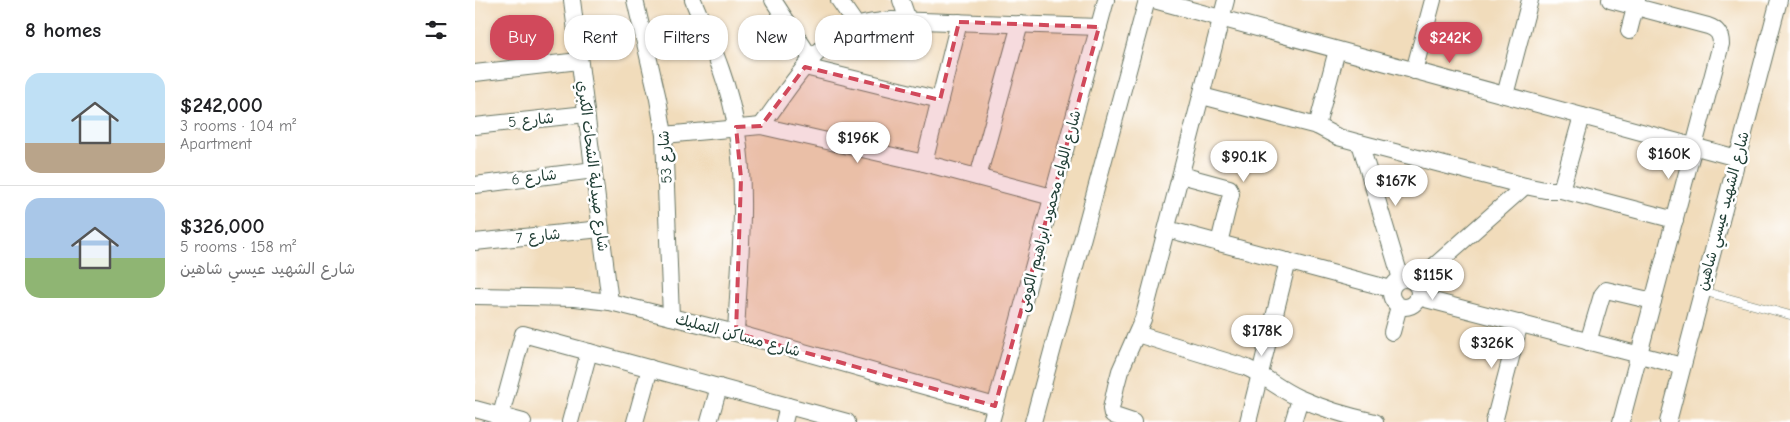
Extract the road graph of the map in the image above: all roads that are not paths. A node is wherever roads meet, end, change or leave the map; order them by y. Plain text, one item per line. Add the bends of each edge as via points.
1 (572, 0) edge
2 (635, 0) edge
3 (693, 0) edge
4 (773, 0) edge
5 (839, 0) edge
6 (901, 0) edge
7 (1106, 0) edge
8 (1147, 0) edge
9 (1154, 0) edge
10 (1226, 0) edge
11 (1433, 0) edge
12 (1530, 0) edge
13 (1610, 0) edge
14 (1779, 0) edge
15 (1636, 3) edge
16 (849, 15) edge
17 (906, 15) edge
18 (1221, 18) junction
19 (932, 21) edge
20 (959, 22) junction
21 (1019, 24) junction
22 (1099, 26) junction
23 (1629, 31) dead end
24 (1337, 50) junction
25 (815, 57) edge
26 (579, 61) junction
27 (808, 64) junction
28 (1414, 71) junction
29 (475, 73) edge
30 (1505, 95) junction
31 (1202, 96) junction
32 (940, 100) junction
33 (586, 114) junction
34 (1582, 116) junction
35 (475, 126) edge
36 (761, 126) junction
37 (1317, 126) junction
38 (737, 127) junction
39 (664, 135) junction
40 (1360, 144) junction
41 (1694, 147) junction
42 (1737, 158) junction
43 (924, 163) junction
44 (594, 170) junction
45 (1181, 175) junction
46 (978, 177) junction
47 (475, 185) edge
48 (1525, 186) junction
49 (1561, 190) junction
50 (1052, 197) junction
51 (1675, 220) junction
52 (1167, 228) junction
53 (601, 229) junction
54 (475, 242) edge
55 (1219, 243) junction
56 (1288, 261) junction
57 (1406, 287) junction
58 (1702, 291) junction
59 (475, 296) edge
60 (1653, 301) junction
61 (610, 302) junction
62 (1790, 315) edge
63 (671, 317) junction
64 (1520, 323) junction
65 (1392, 332) dead end
66 (736, 333) junction
67 (1137, 334) junction
68 (1588, 342) junction
69 (589, 352) junction
70 (1639, 355) junction
71 (1682, 366) junction
72 (650, 368) junction
73 (1259, 373) junction
74 (719, 387) junction
75 (1300, 399) junction
76 (789, 406) junction
77 (475, 409) edge
78 (993, 414) edge
79 (500, 419) edge
80 (523, 422) edge
81 (571, 422) edge
82 (635, 422) edge
83 (709, 422) edge
84 (784, 422) edge
85 (847, 422) edge
86 (1033, 422) edge
87 (1133, 422) edge
88 (1248, 422) edge
89 (1293, 422) edge
90 (1375, 422) edge
91 (1494, 422) edge
92 (1621, 422) edge
93 (1668, 422) edge

1 - 26 street, شارع صيدلية الشحات الكبري
2 - 39 street, شارع 53
3 - 38 street via 722,71
4 - 27 street
5 - 16 street
6 - 17 street
7 - 22 street, شارع اللواء محمود ابراهيم الكومى
8 - 86 street
9 - 18 street
10 - 18 street
11 - 28 street
12 - 30 street
13 - 15 street
14 - 42 street, شارع الشهيد عيسي شاهين
15 - 23 street
15 - 41 street via 1714,28 1721,38
18 - 24 street
18 - 31 street
19 - 20 street
20 - 21 street
20 - 32 street
21 - 22 street
21 - 46 street
22 - 50 street, شارع اللواء محمود ابراهيم الكومى
24 - 28 street
24 - 37 street
25 - 27 street
26 - 29 street
26 - 33 street, شارع صيدلية الشحات الكبري
27 - 32 street
27 - 36 street
28 - 30 street
30 - 34 street
31 - 37 street
31 - 45 street
32 - 43 street
33 - 35 street, شارع 5
33 - 44 street, شارع صيدلية الشحات الكبري
34 - 41 street
34 - 49 street
36 - 38 street
36 - 43 street
37 - 40 street
38 - 39 street
38 - 66 street via 741,178
39 - 63 street, شارع 53
40 - 48 street
40 - 57 street
41 - 42 street
41 - 51 street
42 - 58 street, شارع الشهيد عيسي شاهين
43 - 46 street
44 - 47 street, شارع 6
44 - 53 street, شارع صيدلية الشحات الكبري
45 - 52 street
45 - 55 street via 1231,191
46 - 50 street
48 - 49 street
48 - 57 street
49 - 51 street
50 - 78 street, شارع اللواء محمود ابراهيم الكومى
51 - 60 street
52 - 55 street
52 - 67 street
53 - 54 street, شارع 7
53 - 61 street, شارع صيدلية الشحات الكبري
55 - 56 street
56 - 57 street
56 - 73 street
57 - 64 street
57 - 65 street via 1416,302 1411,306 1399,306
58 - 62 lane
58 - 71 street, شارع الشهيد عيسي شاهين
59 - 61 street, شارع مساكن التمليك
60 - 68 street via 1606,290
60 - 70 street
61 - 63 street, شارع مساكن التمليك
63 - 66 street, شارع مساكن التمليك
64 - 68 street
64 - 91 street
66 - 78 street, شارع مساكن التمليك
67 - 73 street
67 - 87 street via 1120,371 1111,409 1113,415
68 - 70 street
69 - 72 street
69 - 79 street via 523,334
69 - 81 street
70 - 71 street
70 - 92 street
71 - 93 street, شارع الشهيد عيسي شاهين
72 - 74 street
72 - 82 street
73 - 75 street
73 - 88 street
74 - 76 street
74 - 83 street
75 - 89 street
75 - 90 street
76 - 84 street
76 - 85 street
77 - 79 street
79 - 80 street

